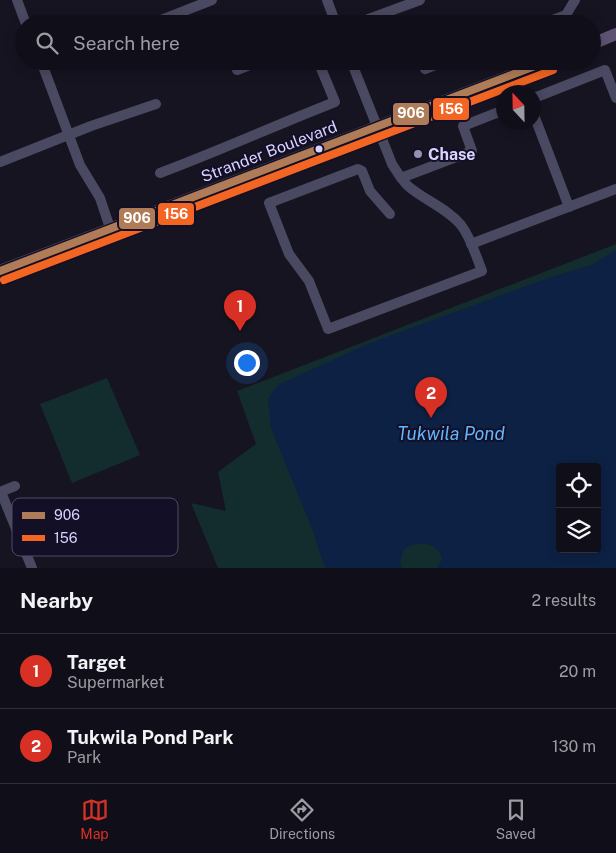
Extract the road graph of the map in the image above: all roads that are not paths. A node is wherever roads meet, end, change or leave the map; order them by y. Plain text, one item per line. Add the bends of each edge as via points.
1 (17, 0) edge
2 (212, 0) edge
3 (327, 0) edge
4 (420, 0) edge
5 (575, 0) edge
6 (23, 15) edge
7 (174, 15) edge
8 (333, 15) edge
9 (379, 15) edge
10 (564, 15) edge
11 (616, 34) edge
12 (601, 40) edge
13 (44, 70) edge
14 (322, 70) edge
15 (355, 70) edge
16 (526, 70) edge
17 (541, 95) edge
18 (616, 98) edge
19 (156, 104) dead end
20 (496, 113) edge
21 (378, 128) junction
22 (540, 130) edge
23 (68, 135) junction
24 (0, 162) edge
25 (160, 173) dead end
26 (401, 178) junction
27 (616, 189) edge
28 (569, 207) junction
29 (390, 214) dead end
30 (110, 228) junction
31 (471, 244) junction
32 (0, 270) edge
33 (15, 486) dead end
34 (1, 492) edge
35 (4, 507) edge
36 (12, 524) edge
37 (26, 556) edge
38 (32, 568) edge

1 - 6 lane
2 - 7 lane
3 - 8 lane
4 - 9 lane
5 - 10 lane
11 - 12 main road
13 - 23 lane
14 - 25 lane via 335,102
15 - 21 lane
16 - 21 main road, Strander Boulevard
17 - 18 lane via 605,70
19 - 23 lane
20 - 26 lane via 463,126 472,151
21 - 26 lane
21 - 30 main road, Strander Boulevard
22 - 28 lane
23 - 24 lane
23 - 30 lane via 80,165 100,198
26 - 31 lane via 451,215
27 - 28 lane
28 - 31 lane
29 - 31 lane via 370,191 358,169 269,203 290,254 309,281 328,329 482,271
30 - 32 main road, Strander Boulevard
33 - 34 lane
34 - 35 lane
35 - 36 lane
37 - 38 lane

